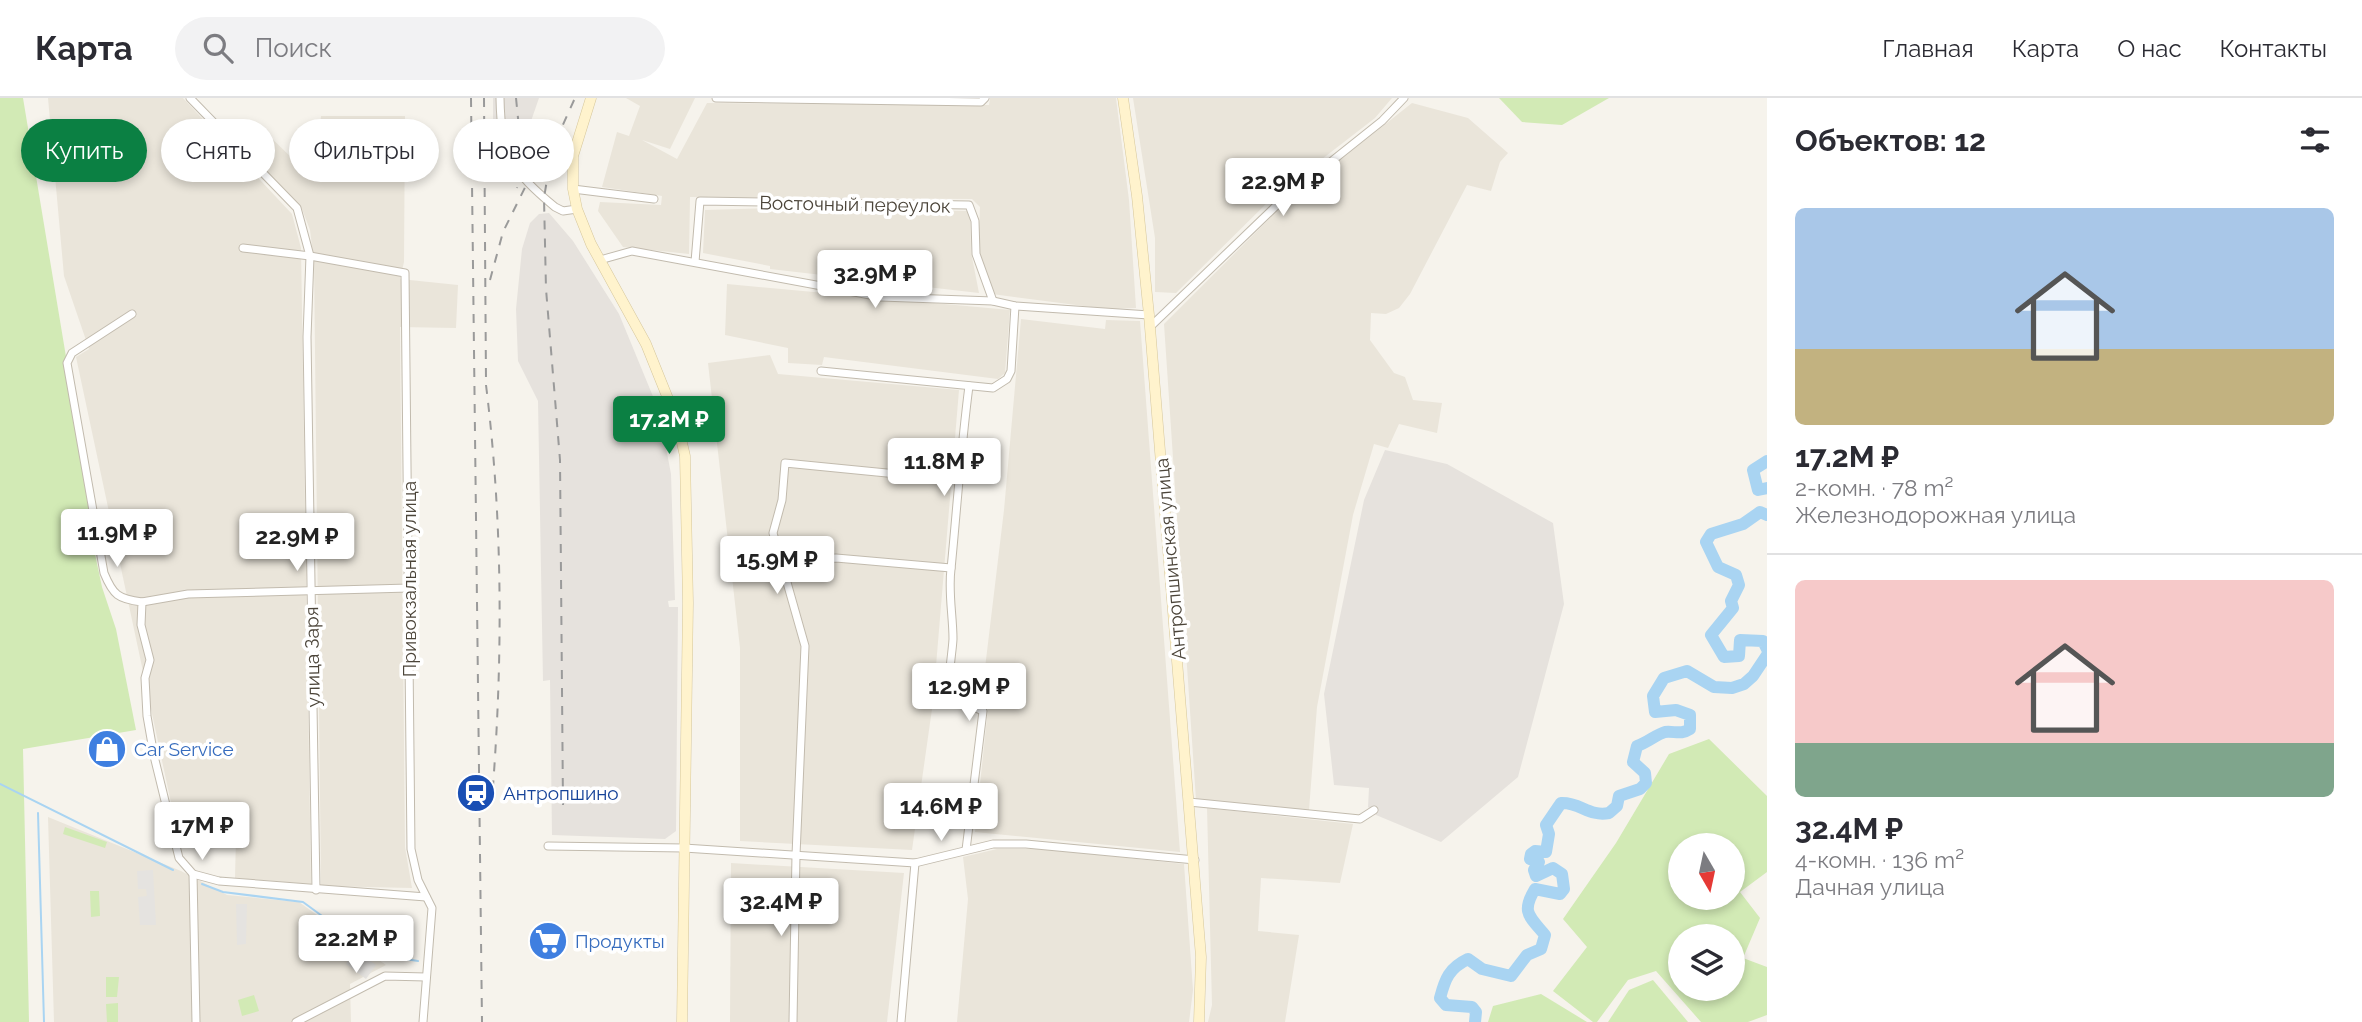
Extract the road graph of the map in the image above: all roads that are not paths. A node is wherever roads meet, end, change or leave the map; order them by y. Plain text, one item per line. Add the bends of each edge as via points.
1 (190, 98) edge
2 (500, 98) edge
3 (591, 98) edge
4 (716, 98) edge
5 (985, 98) edge
6 (1123, 98) edge
7 (1404, 98) edge
8 (573, 189) junction
9 (654, 199) dead end
10 (577, 209) junction
11 (243, 248) dead end
12 (310, 256) junction
13 (600, 260) junction
14 (695, 262) junction
15 (993, 301) junction
16 (1015, 306) junction
17 (132, 314) dead end
18 (1149, 316) junction
19 (1150, 327) junction
20 (821, 371) dead end
21 (969, 386) junction
22 (958, 480) junction
23 (781, 560) junction
24 (951, 568) junction
25 (409, 588) junction
26 (311, 589) junction
27 (142, 602) junction
28 (1189, 802) junction
29 (1374, 810) dead end
30 (548, 845) dead end
31 (684, 848) junction
32 (966, 850) junction
33 (796, 855) junction
34 (1195, 860) junction
35 (915, 863) junction
36 (193, 877) junction
37 (316, 890) junction
38 (426, 897) junction
39 (426, 978) junction
40 (196, 1022) edge
41 (296, 1022) edge
42 (423, 1022) edge
43 (681, 1022) edge
44 (793, 1022) edge
45 (901, 1022) edge
46 (1199, 1022) edge

1 - 12 street, улица Заря via 297,208
2 - 10 street via 502,133 512,164 555,207
3 - 8 street via 575,140
4 - 5 street via 981,102
6 - 18 street, Антропшинская улица
7 - 19 street via 1278,204
8 - 9 street
8 - 10 street
10 - 13 street
11 - 12 street
12 - 25 street, Привокзальная улица via 405,273
12 - 26 street, улица Заря
13 - 14 street via 632,251
13 - 31 street via 646,344 677,421 685,456
14 - 15 street via 881,296
14 - 15 street, Восточный переулок via 700,201 969,205 974,211 976,254
15 - 16 street
16 - 18 street
16 - 21 street via 1007,379 993,387
17 - 27 street via 72,353 67,363 104,573 112,593
18 - 19 street, Антропшинская улица
19 - 28 street, Антропшинская улица
20 - 21 street
21 - 22 street
22 - 23 street via 785,463 773,533
22 - 24 street
23 - 24 street via 836,558
23 - 33 street via 805,646
24 - 32 street via 950,690 953,698 984,711
25 - 26 street
25 - 38 street, Привокзальная улица via 411,849
26 - 27 street via 188,594
26 - 37 street, улица Заря
27 - 36 street via 154,756 179,858
28 - 29 street via 1360,819
28 - 34 street, Антропшинская улица
30 - 31 street
31 - 33 street
31 - 43 street
32 - 34 street via 1026,844
32 - 35 street
33 - 35 street
33 - 44 street
34 - 46 street, Антропшинская улица via 1201,957
35 - 45 street
36 - 37 street
36 - 40 street
37 - 38 street
38 - 39 street, Привокзальная улица via 432,908
39 - 41 street via 385,976
39 - 42 street, Привокзальная улица

